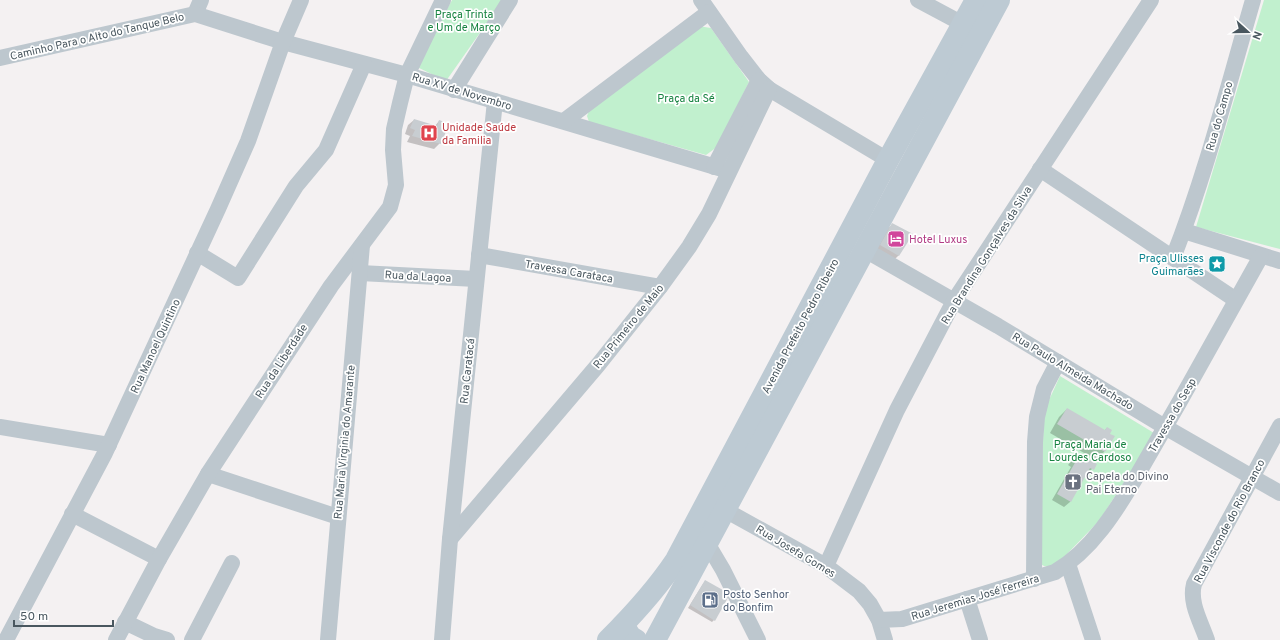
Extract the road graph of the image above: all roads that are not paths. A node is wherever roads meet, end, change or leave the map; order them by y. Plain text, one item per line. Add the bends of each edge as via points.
1 (301, 0) edge
2 (443, 0) edge
3 (510, 0) edge
4 (918, 0) edge
5 (976, 0) edge
6 (999, 0) edge
7 (1151, 0) edge
8 (1253, 0) edge
9 (706, 6) edge
10 (198, 7) edge
11 (972, 28) junction
12 (283, 42) junction
13 (0, 58) edge
14 (364, 64) junction
15 (408, 75) junction
16 (764, 85) junction
17 (454, 90) junction
18 (495, 101) junction
19 (564, 121) junction
20 (888, 160) junction
21 (714, 167) junction
22 (1040, 169) junction
23 (908, 170) junction
24 (729, 171) junction
25 (1184, 231) junction
26 (846, 240) junction
27 (362, 245) junction
28 (865, 250) junction
29 (197, 253) junction
30 (478, 255) junction
31 (1261, 256) junction
32 (1173, 258) junction
33 (1280, 261) edge
34 (360, 273) junction
35 (476, 279) junction
36 (660, 287) junction
37 (1236, 300) junction
38 (954, 301) junction
39 (1058, 362) junction
40 (1280, 426) edge
41 (0, 427) edge
42 (1165, 427) junction
43 (109, 445) junction
44 (208, 474) junction
45 (1252, 478) junction
46 (1280, 493) edge
47 (725, 510) junction
48 (72, 514) junction
49 (338, 517) junction
50 (450, 539) junction
51 (699, 539) junction
52 (159, 559) junction
53 (232, 563) dead end
54 (1068, 564) junction
55 (826, 566) junction
56 (1034, 579) junction
57 (967, 599) junction
58 (879, 620) junction
59 (125, 622) junction
60 (629, 632) edge
61 (6, 640) edge
62 (116, 640) edge
63 (167, 640) edge
64 (193, 640) edge
65 (328, 640) edge
66 (442, 640) edge
67 (608, 640) edge
68 (655, 640) edge
69 (758, 640) edge
70 (885, 640) edge
71 (980, 640) edge
72 (1093, 640) edge
73 (1207, 640) edge

1 - 12 street, Rua Manoel Quintino
2 - 15 street, Rua da Liberdade
3 - 17 street
4 - 11 street
5 - 11 main road, Avenida Prefeito Pedro Ribeiro
6 - 11 main road, Avenida Prefeito Pedro Ribeiro
7 - 22 street, Rua Brandina Gonçalves da Silva
8 - 25 street, Rua do Campo
9 - 16 street
9 - 19 street
10 - 12 street, Rua XV de Novembro
10 - 13 street, Caminho Para o Alto do Tanque Belo
11 - 20 main road, Avenida Prefeito Pedro Ribeiro
11 - 23 main road, Avenida Prefeito Pedro Ribeiro
12 - 14 street, Rua XV de Novembro
12 - 29 street, Rua Manoel Quintino via 248,141
14 - 15 street, Rua XV de Novembro
14 - 29 street via 326,150 296,186 238,278
15 - 17 street, Rua XV de Novembro
15 - 27 street, Rua da Liberdade via 394,129 394,195 390,207
16 - 20 street
16 - 21 street
16 - 24 street, Rua Primeiro de Maio
17 - 18 street, Rua XV de Novembro
18 - 19 street, Rua XV de Novembro
18 - 30 street, Rua Caratacá
19 - 21 street, Rua XV de Novembro
20 - 23 main road
20 - 26 main road, Avenida Prefeito Pedro Ribeiro
21 - 24 street, Rua XV de Novembro
22 - 32 street
22 - 38 street, Rua Brandina Gonçalves da Silva
23 - 28 main road, Avenida Prefeito Pedro Ribeiro
24 - 36 street, Rua Primeiro de Maio via 709,214
25 - 31 street
25 - 32 street, Rua do Campo
26 - 28 main road
26 - 51 main road, Avenida Prefeito Pedro Ribeiro
27 - 34 street, Rua Maria Virginia do Amarante
27 - 44 street, Rua da Liberdade via 330,286
28 - 38 street, Rua Paulo Almeida Machado
28 - 47 main road, Avenida Prefeito Pedro Ribeiro
29 - 43 street, Rua Manoel Quintino
30 - 35 street, Rua Caratacá
30 - 36 street, Travessa Carataca
31 - 33 street
31 - 37 street, Travessa do Sesp
32 - 37 street
34 - 35 street, Rua da Lagoa
34 - 49 street, Rua Maria Virginia do Amarante
35 - 50 street, Rua Caratacá
36 - 50 street, Rua Primeiro de Maio
37 - 42 street, Travessa do Sesp
38 - 39 street, Rua Paulo Almeida Machado
38 - 55 street, Rua Brandina Gonçalves da Silva via 897,410
39 - 42 street, Rua Paulo Almeida Machado
39 - 56 street via 1044,389 1037,417
40 - 45 street, Rua Visconde do Rio Branco
41 - 43 street
42 - 45 street, Rua Paulo Almeida Machado
42 - 54 street, Travessa do Sesp via 1106,523 1084,550
43 - 48 street, Rua Manoel Quintino
44 - 49 street
44 - 52 street, Rua da Liberdade
45 - 46 street, Rua Paulo Almeida Machado
45 - 73 street, Rua Visconde do Rio Branco via 1194,584 1193,602
47 - 51 main road, Avenida Prefeito Pedro Ribeiro
47 - 55 street, Rua Josefa Gomes
48 - 52 street
48 - 61 street, Rua Manoel Quintino
49 - 65 street, Rua Maria Virginia do Amarante
50 - 66 street, Rua Caratacá
51 - 60 main road, Avenida Prefeito Pedro Ribeiro via 676,560
51 - 68 main road, Avenida Prefeito Pedro Ribeiro
51 - 69 street via 723,570
52 - 59 street, Rua da Liberdade
53 - 64 street
54 - 56 street, Rua Jeremias José Ferreira
54 - 72 street
55 - 58 street, Rua Josefa Gomes via 859,591
56 - 57 street, Rua Jeremias José Ferreira
57 - 58 street, Rua Jeremias José Ferreira via 902,619
57 - 71 street
58 - 70 street, Rua Josefa Gomes
59 - 62 street, Rua da Liberdade
59 - 63 street
60 - 67 main road, Avenida Prefeito Pedro Ribeiro

